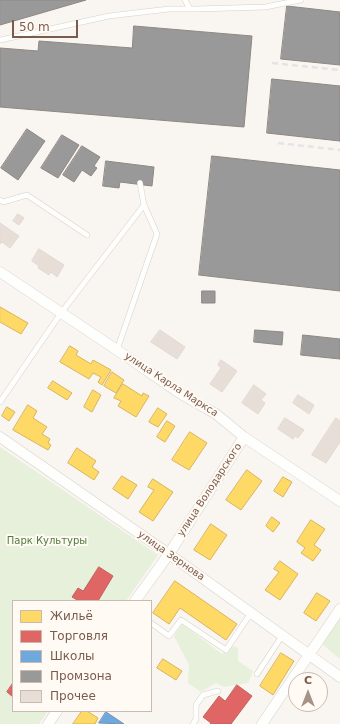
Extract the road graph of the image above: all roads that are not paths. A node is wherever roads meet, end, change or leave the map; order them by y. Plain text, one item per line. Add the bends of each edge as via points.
1 (185, 0) edge
2 (301, 0) edge
3 (190, 9) junction
4 (0, 40) edge
5 (140, 183) dead end
6 (0, 200) edge
7 (144, 204) junction
8 (87, 235) dead end
9 (0, 272) edge
10 (61, 313) junction
11 (117, 350) junction
12 (0, 402) edge
13 (0, 437) edge
14 (244, 437) junction
15 (340, 502) edge
16 (169, 554) junction
17 (136, 600) edge
18 (340, 609) edge
19 (251, 613) junction
20 (152, 624) edge
21 (282, 636) junction
22 (309, 655) junction
23 (257, 674) dead end
24 (340, 677) edge
25 (218, 691) dead end
26 (56, 712) edge
27 (48, 724) edge
28 (193, 724) edge
29 (262, 724) edge

1 - 3 lane
2 - 3 lane via 265,7
3 - 4 lane via 109,16
5 - 7 lane
6 - 8 lane via 2,202 27,195
7 - 10 lane
7 - 11 lane via 157,234
9 - 10 street, улица Карла Маркса
10 - 11 street, улица Карла Маркса
10 - 12 lane
11 - 14 street, улица Карла Маркса via 181,394 216,414
13 - 16 street, улица Зернова
14 - 15 street, улица Карла Маркса
14 - 16 street, улица Володарского
16 - 17 street, улица Володарского
16 - 19 street, улица Зернова
18 - 22 street
19 - 20 lane via 226,650 181,620 169,636
19 - 21 street, улица Зернова
21 - 22 street, улица Зернова
21 - 23 lane
22 - 24 street, улица Зернова
22 - 29 street
25 - 28 lane via 203,695 196,705 196,719
26 - 27 street

